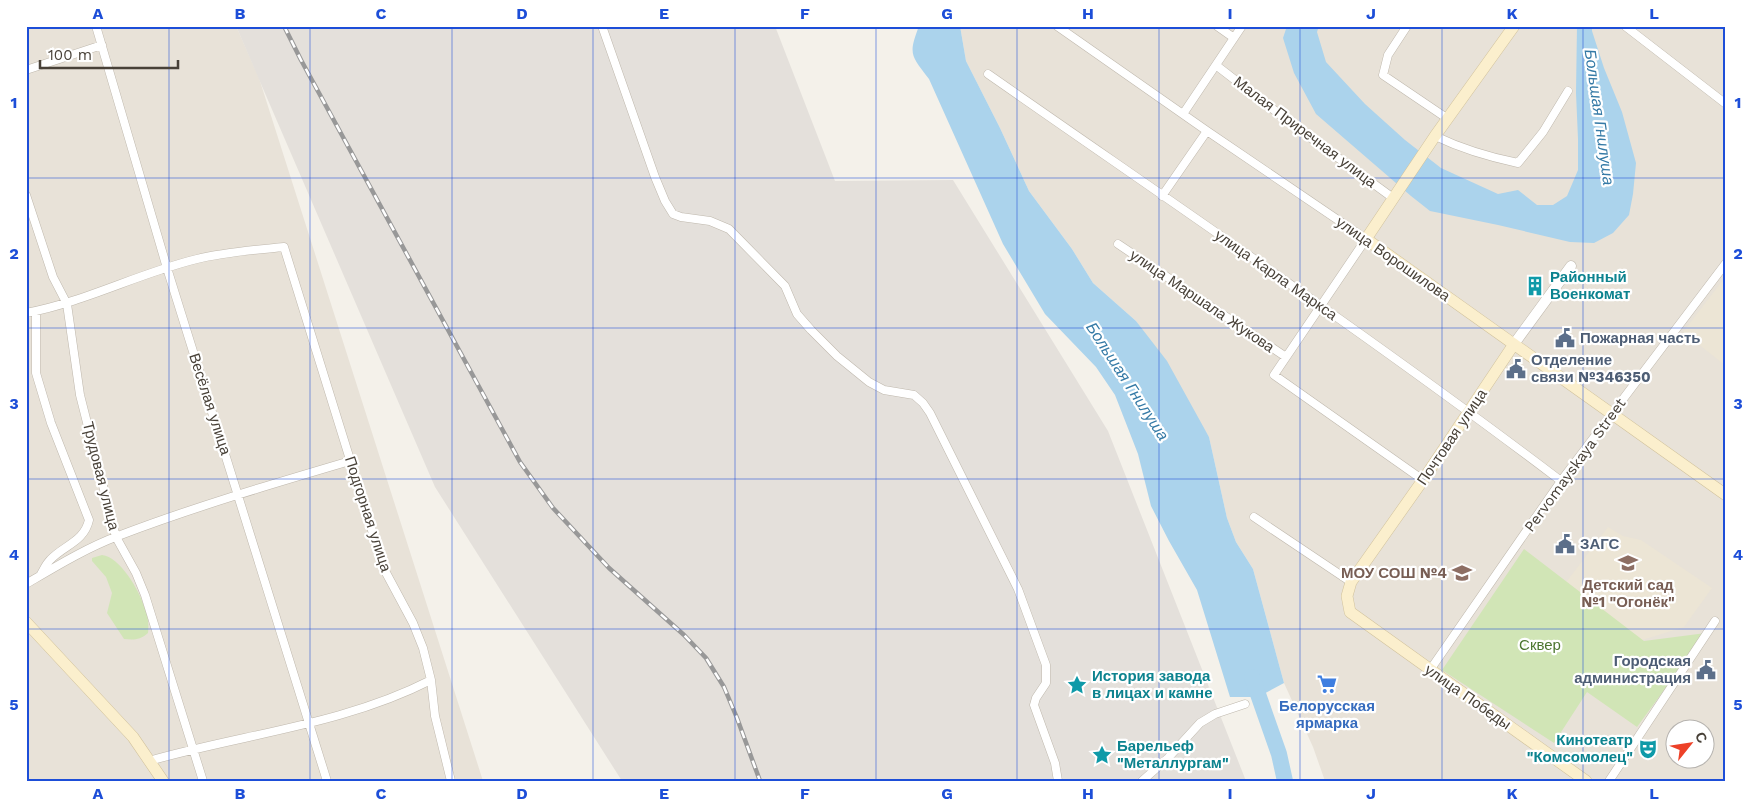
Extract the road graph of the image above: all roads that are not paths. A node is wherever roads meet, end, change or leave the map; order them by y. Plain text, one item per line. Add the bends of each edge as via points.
1 (96, 26) edge
2 (602, 26) edge
3 (1057, 26) edge
4 (1217, 26) edge
5 (1242, 26) edge
6 (1408, 26) edge
7 (1514, 26) edge
8 (1626, 26) edge
9 (1234, 38) junction
10 (102, 45) junction
11 (1217, 66) junction
12 (26, 70) edge
13 (988, 74) dead end
14 (1568, 91) dead end
15 (1726, 104) edge
16 (1183, 114) junction
17 (1448, 120) junction
18 (1207, 131) junction
19 (1435, 136) junction
20 (1396, 194) junction
21 (26, 195) edge
22 (1162, 196) junction
23 (1366, 239) junction
24 (1118, 244) dead end
25 (1726, 263) edge
26 (1571, 266) dead end
27 (167, 268) junction
28 (67, 304) junction
29 (1320, 305) junction
30 (36, 311) junction
31 (26, 313) edge
32 (1514, 344) junction
33 (1286, 357) junction
34 (1468, 410) junction
35 (1611, 414) junction
36 (350, 460) junction
37 (1423, 480) junction
38 (1561, 481) junction
39 (239, 494) junction
40 (1726, 495) edge
41 (1254, 517) dead end
42 (116, 537) junction
43 (40, 576) junction
44 (1351, 582) junction
45 (26, 584) edge
46 (1715, 621) dead end
47 (26, 622) edge
48 (1430, 670) junction
49 (431, 680) junction
50 (1245, 704) dead end
51 (310, 724) junction
52 (194, 748) junction
53 (149, 760) junction
54 (163, 781) edge
55 (203, 781) edge
56 (327, 781) edge
57 (450, 781) edge
58 (1058, 781) edge
59 (1142, 781) edge
60 (1586, 781) edge
61 (1609, 781) edge

1 - 10 street, Весёлая улица
2 - 58 street via 655,177 673,214 710,221 729,229 785,286 797,314 837,356 876,386 914,395 930,413 1018,589 1046,665 1046,683 1034,705 1055,763
3 - 16 street, улица Ворошилова
4 - 9 street
5 - 9 street
6 - 17 street via 1388,55 1383,74
7 - 17 main road
8 - 15 street
9 - 11 street
10 - 12 street
10 - 27 street, Весёлая улица
11 - 16 street
11 - 20 street, Малая Приречная улица via 1296,127
13 - 22 street, улица Карла Маркса
14 - 19 street via 1543,132 1518,163 1456,146
16 - 18 street, улица Ворошилова
17 - 19 main road
18 - 22 street
18 - 23 street, улица Ворошилова
19 - 20 main road
20 - 23 main road
21 - 28 street, Трудовая улица
22 - 29 street, улица Карла Маркса
23 - 29 street
23 - 32 main road, улица Ворошилова
24 - 33 street, улица Маршала Жукова
25 - 35 street, Pervomayskaya Street
26 - 32 street, Почтовая улица
27 - 28 street
27 - 36 street, Подгорная улица via 197,259 284,247
27 - 39 street, Весёлая улица
28 - 30 street
28 - 42 street, Трудовая улица via 80,395
29 - 33 street
29 - 34 street, улица Карла Маркса
30 - 31 street
30 - 43 street via 36,373 50,423 89,520 83,535 48,562
32 - 34 main road, Почтовая улица
32 - 35 main road, улица Ворошилова
33 - 37 street, улица Маршала Жукова via 1274,375
34 - 37 main road, Почтовая улица
34 - 38 street, улица Карла Маркса
35 - 38 street, Pervomayskaya Street
35 - 40 main road, улица Ворошилова
36 - 39 street
36 - 49 street, Подгорная улица via 384,569 413,623
37 - 44 main road, Почтовая улица
38 - 48 street, Pervomayskaya Street
39 - 42 street
39 - 51 street, Весёлая улица
41 - 44 street
42 - 43 street
42 - 52 street, Трудовая улица via 145,595
43 - 45 street
44 - 48 main road, улица Победы via 1347,596 1350,612
46 - 61 street
47 - 53 main road via 133,737
48 - 60 main road, улица Победы
49 - 51 street via 405,693
49 - 57 street, Подгорная улица via 435,716
50 - 59 street via 1200,723
51 - 52 street
51 - 56 street, Весёлая улица
52 - 53 street
52 - 55 street, Трудовая улица
53 - 54 main road

